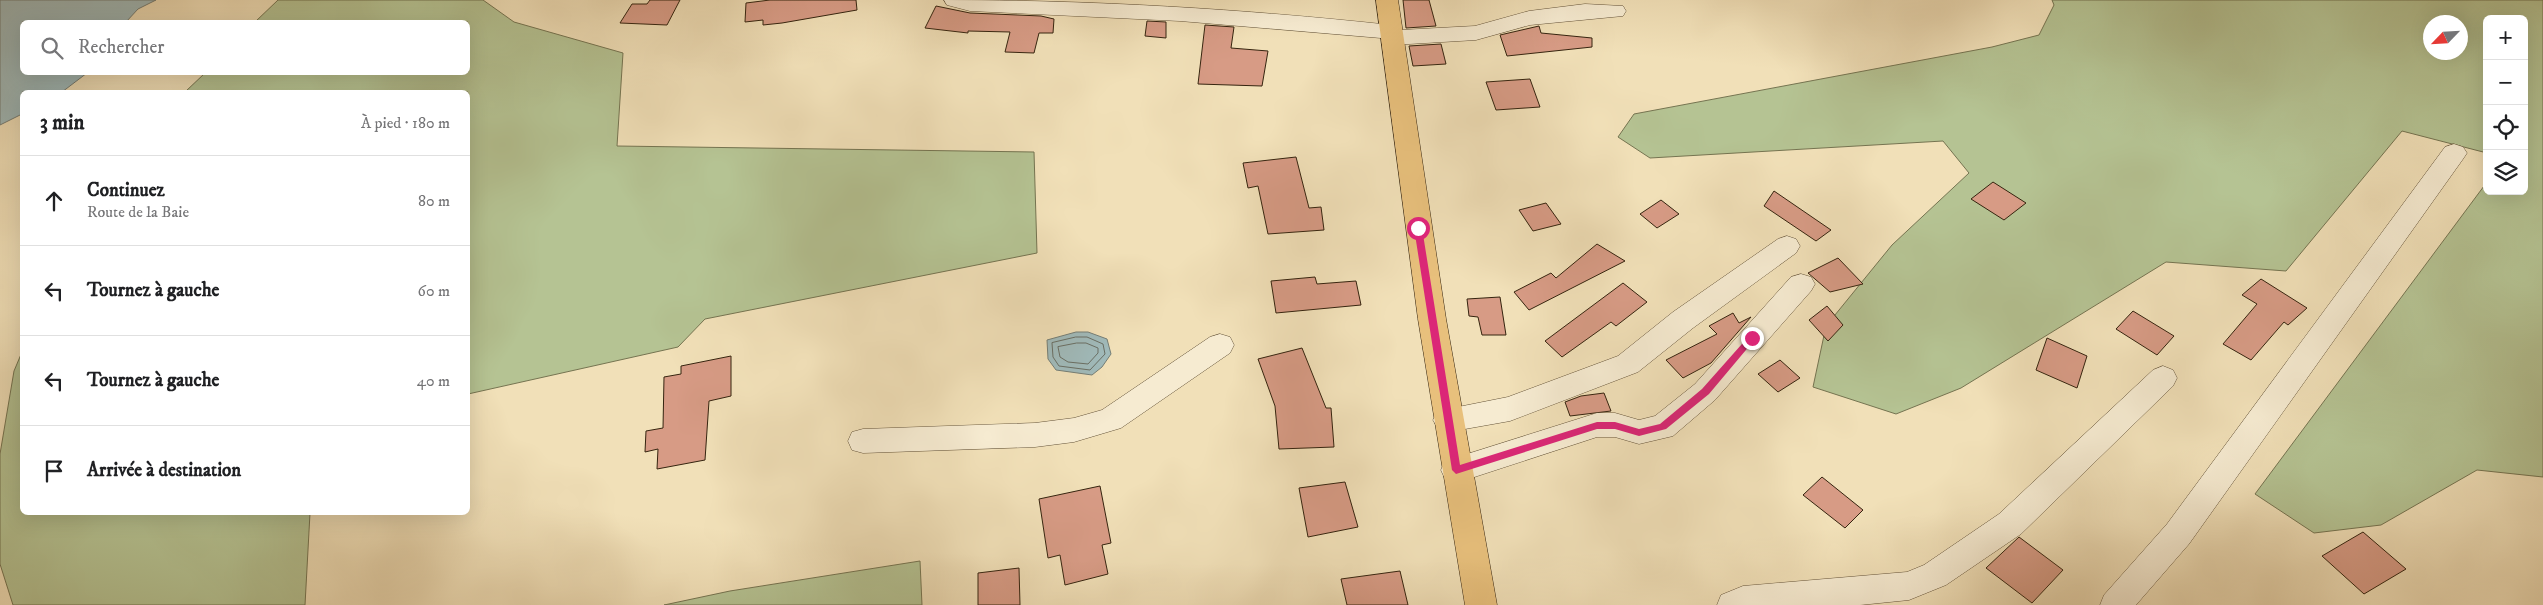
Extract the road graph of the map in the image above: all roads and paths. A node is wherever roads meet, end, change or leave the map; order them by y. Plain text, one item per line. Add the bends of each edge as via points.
1 (955, 0) edge
2 (1387, 0) edge
3 (1616, 12) dead end
4 (1391, 35) junction
5 (2454, 153) dead end
6 (1788, 246) dead end
7 (1801, 284) dead end
8 (1220, 345) dead end
9 (2163, 378) dead end
10 (1448, 420) junction
11 (863, 441) dead end
12 (1456, 470) junction
13 (1481, 605) edge
14 (1733, 605) edge
15 (2116, 605) edge

1 - 4 street via 970,4 1065,6 1286,20
2 - 4 main road
3 - 4 street via 1585,11 1529,18 1476,32
4 - 10 main road
5 - 15 street via 2178,534
6 - 10 street via 1628,364 1510,409
7 - 12 street via 1706,392 1663,427 1639,432 1615,425 1597,426
8 - 11 street via 1110,419 1074,430 1035,435
9 - 14 street via 2010,524 1935,576 1909,586 1742,601
10 - 12 main road
12 - 13 main road

